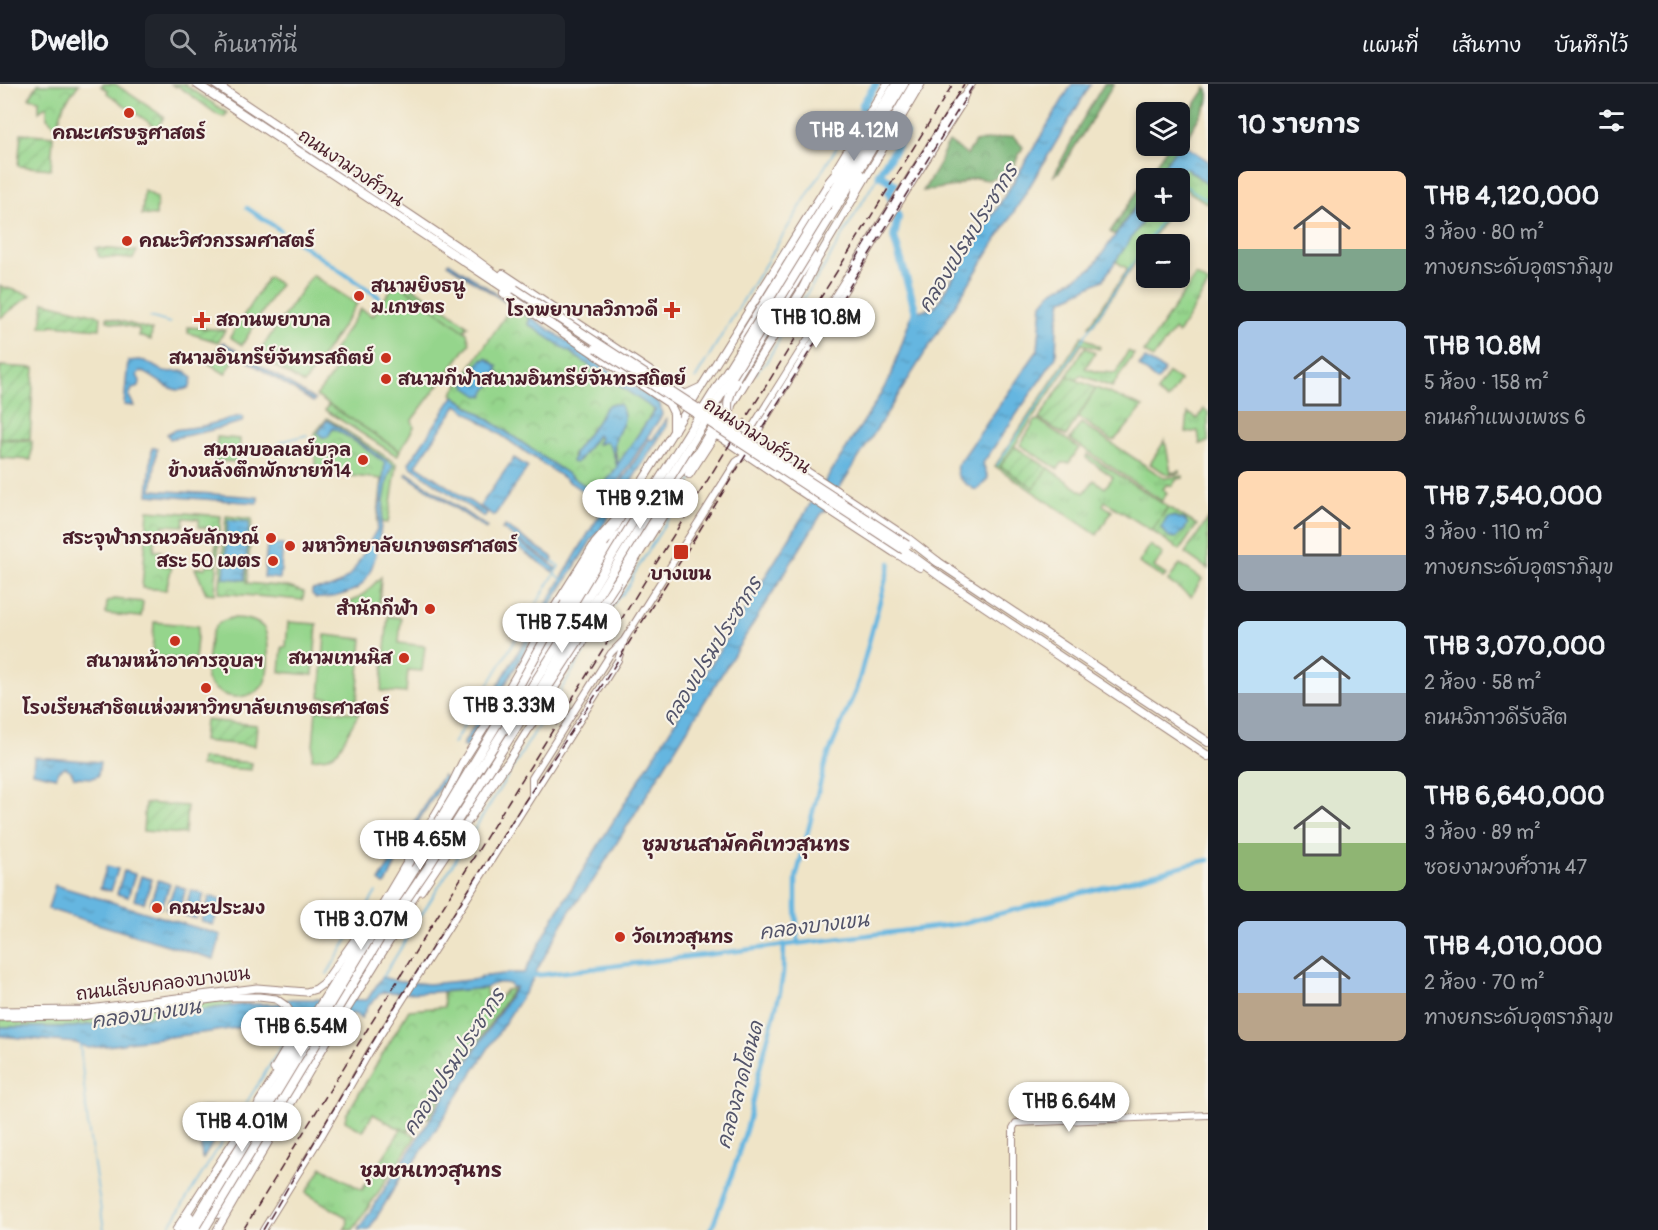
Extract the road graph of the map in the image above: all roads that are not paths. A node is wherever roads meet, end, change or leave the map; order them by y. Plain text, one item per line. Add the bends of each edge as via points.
1 (197, 84) edge
2 (215, 84) edge
3 (887, 84) edge
4 (896, 84) edge
5 (904, 84) edge
6 (912, 84) edge
7 (921, 84) edge
8 (972, 84) edge
9 (873, 114) junction
10 (893, 127) junction
11 (853, 153) junction
12 (861, 174) junction
13 (829, 182) junction
14 (854, 198) junction
15 (836, 208) junction
16 (463, 255) junction
17 (816, 262) junction
18 (513, 291) junction
19 (673, 388) junction
20 (700, 388) junction
21 (669, 403) junction
22 (674, 430) junction
23 (738, 434) junction
24 (752, 436) junction
25 (742, 451) junction
26 (778, 452) junction
27 (696, 454) junction
28 (768, 468) junction
29 (689, 474) junction
30 (672, 482) junction
31 (682, 485) junction
32 (625, 509) junction
33 (612, 533) junction
34 (905, 548) junction
35 (938, 562) junction
36 (941, 577) junction
37 (624, 640) junction
38 (548, 650) junction
39 (1208, 741) edge
40 (1208, 756) edge
41 (506, 765) junction
42 (483, 788) junction
43 (454, 794) junction
44 (532, 794) junction
45 (445, 798) junction
46 (427, 868) junction
47 (416, 869) junction
48 (370, 925) junction
49 (331, 993) junction
50 (354, 993) junction
51 (0, 1011) edge
52 (317, 1015) junction
53 (340, 1015) junction
54 (0, 1017) edge
55 (305, 1071) junction
56 (285, 1072) junction
57 (267, 1089) junction
58 (288, 1109) junction
59 (252, 1114) junction
60 (1208, 1115) edge
61 (202, 1191) junction
62 (176, 1230) edge
63 (183, 1230) edge
64 (189, 1230) edge
65 (196, 1230) edge
66 (206, 1230) edge
67 (215, 1230) edge
68 (263, 1230) edge
69 (1012, 1230) edge

1 - 16 main road, ถนนงามวงศ์วาน
2 - 16 main road, ถนนงามวงศ์วาน
3 - 9 main road
4 - 9 main road
5 - 47 highway, bridge via 562,640
6 - 10 main road
6 - 15 highway
7 - 10 main road
8 - 24 street
9 - 11 main road
9 - 13 main road
10 - 12 main road
10 - 14 main road
11 - 13 main road
11 - 38 main road via 691,424
12 - 14 main road
12 - 30 main road
13 - 20 main road
14 - 17 main road
15 - 23 highway, bridge via 731,390 727,410
15 - 46 highway, bridge
16 - 18 main road, ถนนงามวงศ์วาน
16 - 19 main road via 502,274
16 - 21 main road via 494,285
17 - 24 main road via 731,405 733,422
17 - 27 main road
18 - 23 main road, ถนนงามวงศ์วาน, bridge
18 - 34 main road, ถนนงามวงศ์วาน, bridge
19 - 20 main road via 687,394
19 - 21 main road via 677,398
20 - 22 main road
21 - 22 main road via 674,413
22 - 32 main road
23 - 34 main road, ถนนงามวงศ์วาน, bridge
24 - 25 street
24 - 26 main road
25 - 28 main road
25 - 29 main road via 716,435
25 - 37 street via 743,457 736,462
26 - 28 main road via 767,450 761,460
26 - 35 main road
27 - 29 main road
27 - 30 main road
28 - 36 main road via 908,560
29 - 31 main road
30 - 42 main road via 559,651
31 - 41 main road
31 - 46 highway, bridge via 642,538
32 - 33 main road
32 - 45 main road via 594,543 557,601
33 - 38 main road
33 - 47 highway, bridge via 565,603 436,825
34 - 35 main road, ถนนงามวงศ์วาน
34 - 36 main road, ถนนงามวงศ์วาน
35 - 39 main road, ถนนงามวงศ์วาน
36 - 40 main road, ถนนงามวงศ์วาน
37 - 44 street via 618,660
37 - 44 street via 610,653 532,778
38 - 43 main road
41 - 42 main road
41 - 50 main road
42 - 50 main road
43 - 45 main road
43 - 49 main road
44 - 68 street
45 - 48 main road
46 - 66 highway, bridge via 384,932
47 - 65 highway
48 - 49 main road
48 - 51 main road, ถนนเลียบคลองบางเขน via 355,939 324,983 306,992 257,988 81,1010
49 - 52 main road
50 - 53 main road, bridge
52 - 56 main road
52 - 57 main road
53 - 55 main road
53 - 58 main road
54 - 57 main road, ถนนเลียบคลองบางเขน via 81,1016 228,997 276,999 286,1006 296,1026
55 - 58 main road
55 - 66 main road
56 - 59 main road
56 - 64 main road
57 - 59 main road
58 - 67 main road
59 - 61 main road
60 - 69 street via 1016,1123
61 - 62 main road
61 - 63 main road

